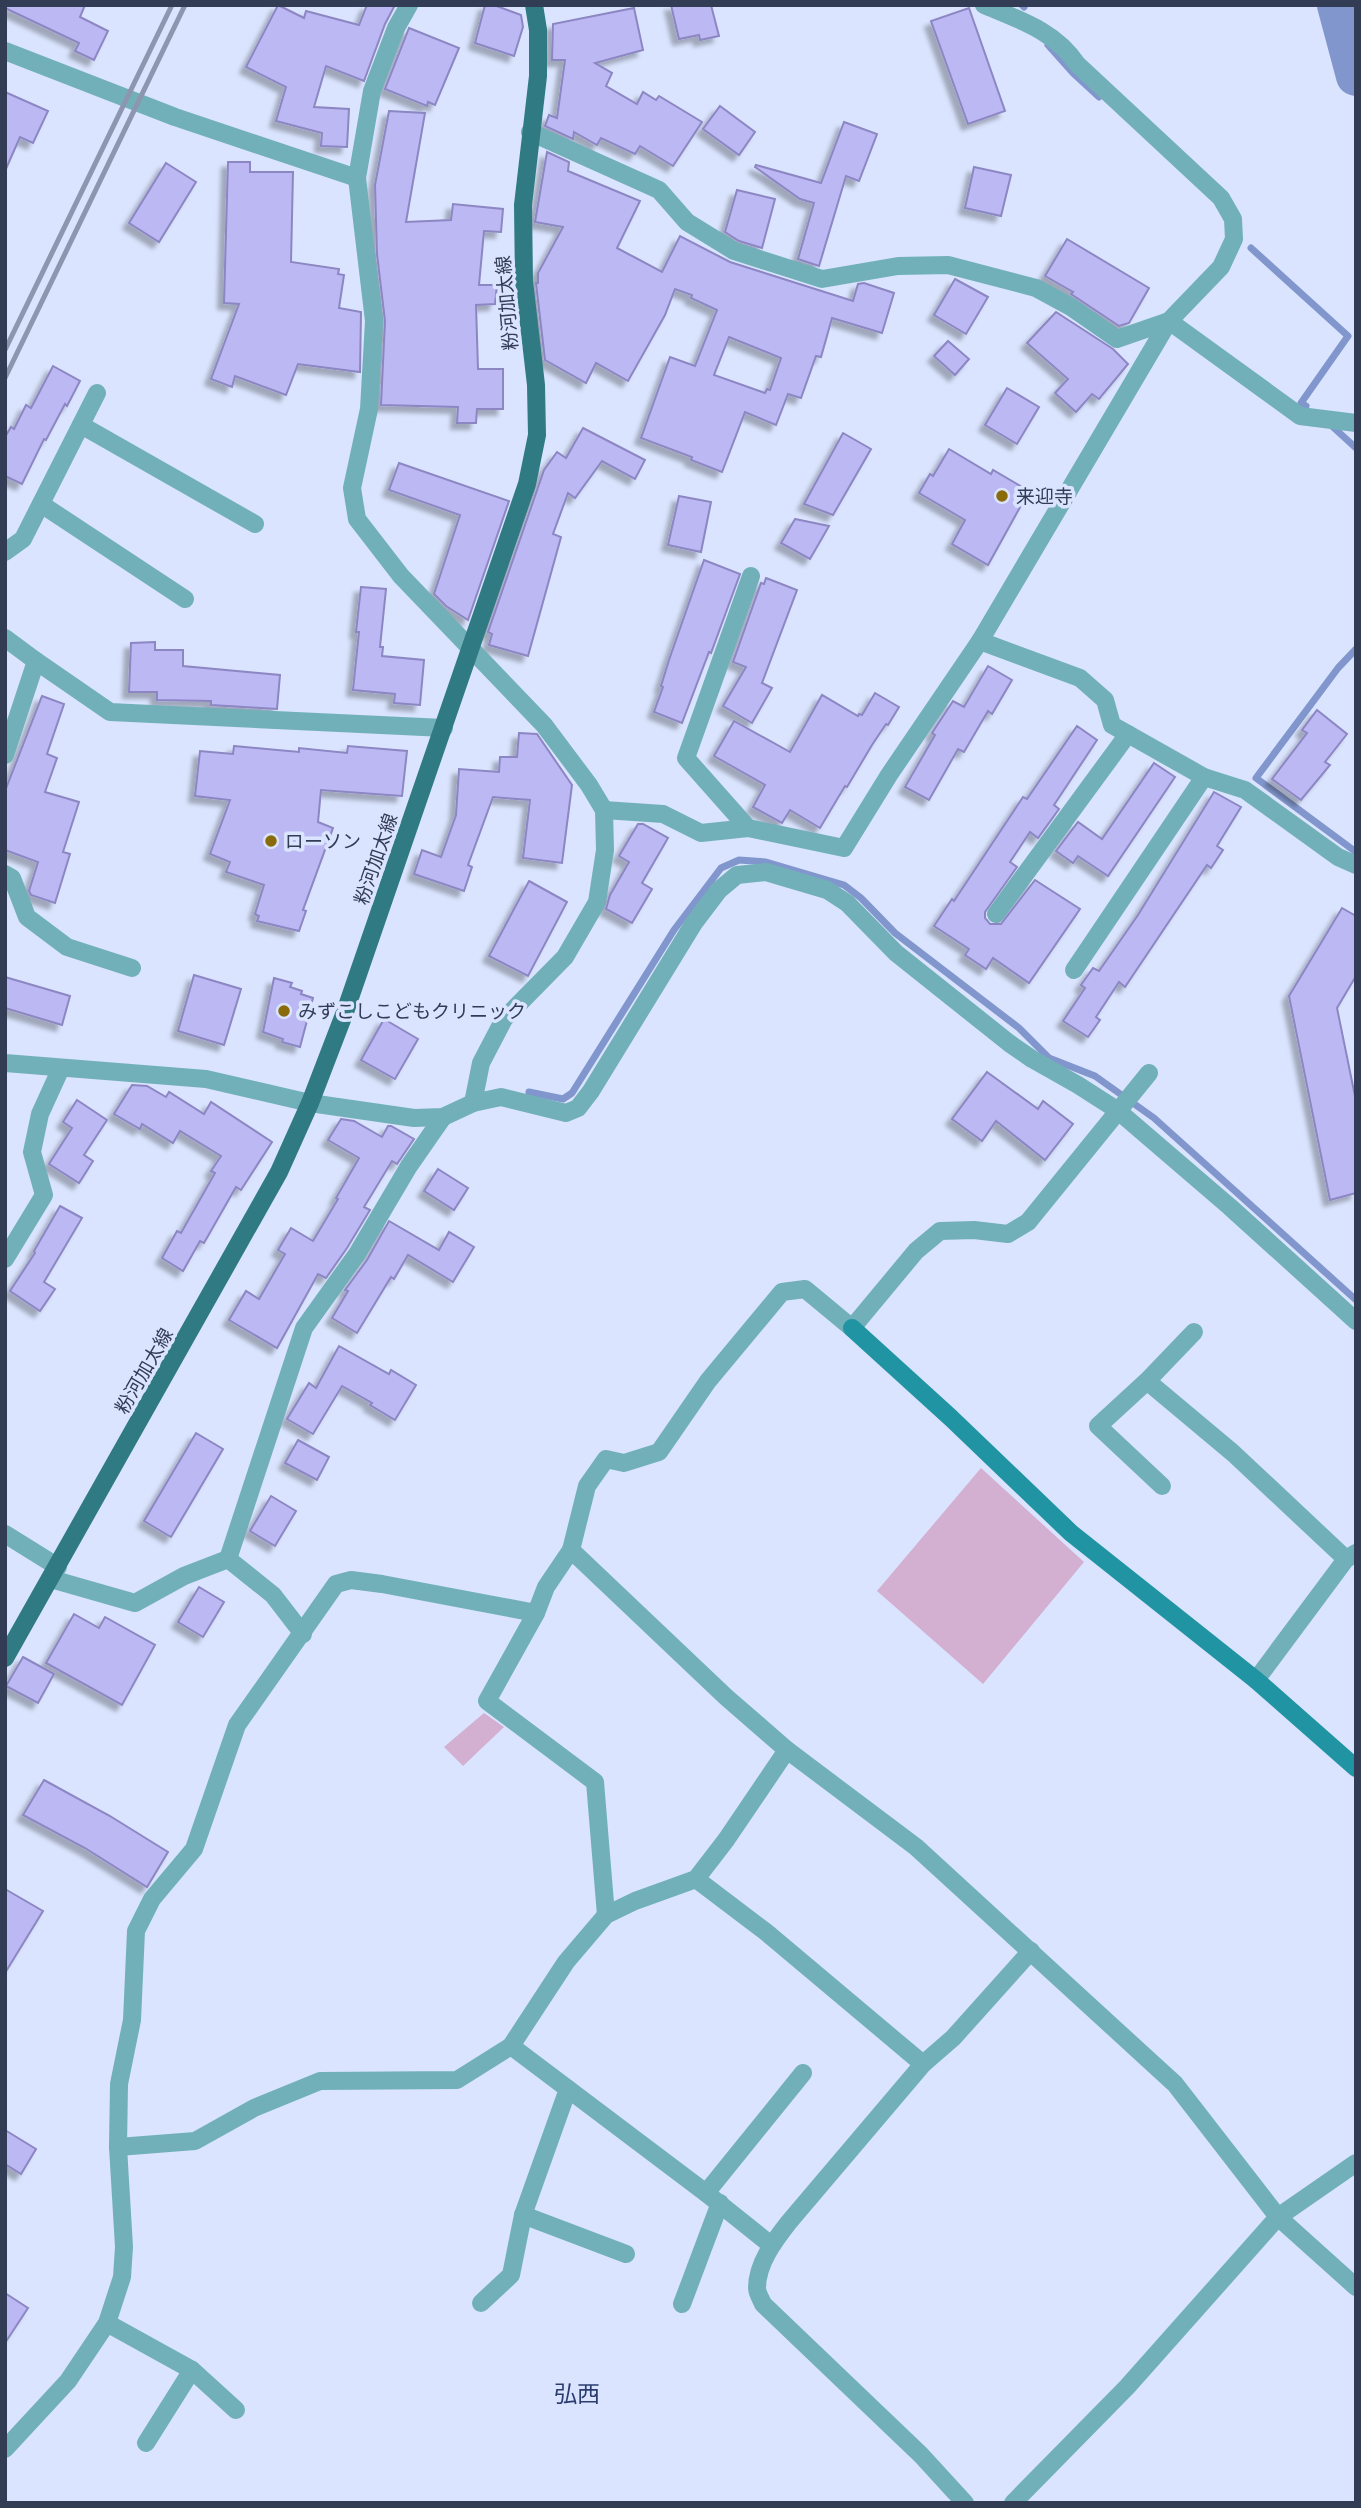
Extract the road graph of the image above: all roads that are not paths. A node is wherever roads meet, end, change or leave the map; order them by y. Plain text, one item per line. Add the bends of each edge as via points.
1 (409, 5) edge
2 (534, 5) edge
3 (984, 5) edge
4 (5, 51) edge
5 (530, 132) junction
6 (357, 178) junction
7 (1169, 321) junction
8 (97, 393) dead end
9 (1356, 423) edge
10 (81, 425) junction
11 (41, 504) junction
12 (255, 524) dead end
13 (5, 552) edge
14 (751, 576) dead end
15 (185, 599) dead end
16 (5, 638) edge
17 (980, 641) junction
18 (471, 649) junction
19 (36, 661) junction
20 (444, 728) junction
21 (1128, 734) junction
22 (5, 755) edge
23 (1204, 777) junction
24 (604, 810) junction
25 (748, 828) junction
26 (1356, 865) edge
27 (5, 874) edge
28 (996, 914) dead end
29 (132, 968) dead end
30 (1074, 970) dead end
31 (5, 1063) edge
32 (61, 1068) junction
33 (1149, 1073) dead end
34 (310, 1103) junction
35 (473, 1103) junction
36 (1120, 1106) junction
37 (443, 1117) junction
38 (5, 1259) edge
39 (1356, 1321) edge
40 (852, 1328) junction
41 (1194, 1332) dead end
42 (1147, 1381) junction
43 (1162, 1486) dead end
44 (5, 1534) edge
45 (571, 1550) junction
46 (1351, 1556) edge
47 (228, 1559) junction
48 (54, 1573) junction
49 (536, 1613) junction
50 (303, 1634) junction
51 (7, 1652) edge
52 (1256, 1680) junction
53 (787, 1750) junction
54 (1356, 1768) edge
55 (696, 1879) junction
56 (606, 1915) junction
57 (1031, 1951) junction
58 (511, 2046) junction
59 (923, 2064) junction
60 (803, 2073) dead end
61 (568, 2089) junction
62 (118, 2147) junction
63 (1356, 2163) edge
64 (713, 2198) junction
65 (523, 2215) junction
66 (1278, 2217) junction
67 (771, 2245) junction
68 (626, 2254) dead end
69 (1356, 2287) edge
70 (481, 2303) dead end
71 (682, 2304) dead end
72 (107, 2323) junction
73 (191, 2370) junction
74 (236, 2410) dead end
75 (146, 2443) dead end
76 (5, 2449) edge
77 (965, 2503) edge
78 (1013, 2503) edge

1 - 6 street via 372,91
2 - 5 main road, 粉河加太線 via 538,76
3 - 7 street via 1043,30 1067,49 1077,64 1221,198 1233,219 1234,239 1221,267
4 - 6 street via 175,117
5 - 7 street via 659,190 687,222 734,251 822,279 898,266 948,265 1036,288 1117,340
5 - 18 main road, 粉河加太線 via 523,205 524,281 537,435 527,484
6 - 18 street via 374,321 369,409 352,488 357,519 401,576
7 - 9 street via 1300,416
7 - 17 street
8 - 10 street
10 - 11 street
10 - 12 street
11 - 13 street via 23,539
11 - 15 street
14 - 25 street via 686,758
16 - 19 street
17 - 21 street via 1080,678 1105,700 1112,725
17 - 25 street via 844,848
18 - 20 main road, 粉河加太線
18 - 24 street via 544,725
19 - 20 street via 110,712
19 - 22 street
20 - 34 main road, 粉河加太線
21 - 23 street
21 - 28 street
23 - 26 street via 1245,790
23 - 30 street
24 - 25 street via 663,814 701,833
24 - 35 street via 605,849 597,902 565,957 504,1019 481,1063
27 - 29 street via 12,878 27,917 67,947
31 - 32 street
32 - 34 street via 206,1079
32 - 38 street via 40,1114 32,1152 44,1195
33 - 36 street
34 - 37 street via 414,1118
34 - 48 main road, 粉河加太線 via 279,1172
35 - 36 street via 501,1097 566,1114 578,1108 719,890 737,875 766,872 827,890 848,903 896,953 1009,1043
35 - 37 street
36 - 39 street
36 - 40 street via 1028,1222 1008,1234 940,1231 916,1251
37 - 47 street via 357,1254 304,1328
40 - 45 street via 805,1289 782,1292 708,1381 659,1452 624,1463 606,1459 587,1486
40 - 52 street via 1071,1533
41 - 42 street
42 - 43 street via 1098,1426
42 - 46 street
44 - 48 street
45 - 49 street via 546,1587
45 - 53 street
46 - 52 street
47 - 48 street via 135,1603
47 - 50 street via 273,1595
48 - 51 main road, 粉河加太線
49 - 50 street via 351,1580 336,1584
49 - 56 street via 487,1701 595,1782
50 - 62 street via 237,1725 194,1849 152,1899 136,1931 132,2020 119,2084
52 - 54 street
53 - 55 street
53 - 57 street via 916,1847
55 - 56 street
55 - 59 street
56 - 58 street via 566,1962
57 - 59 street via 953,2038
57 - 66 street via 1175,2084
58 - 61 street
58 - 62 street via 457,2080 320,2081 254,2108 195,2141
59 - 67 street
60 - 64 street
61 - 64 street
61 - 65 street
62 - 72 street via 124,2247 122,2277
63 - 66 street
64 - 67 street
64 - 71 street
65 - 68 street
65 - 70 street via 511,2275
66 - 69 street
66 - 78 street via 1127,2388
67 - 77 street via 757,2289 763,2304
72 - 73 street
72 - 76 street via 68,2381
73 - 74 street
73 - 75 street

